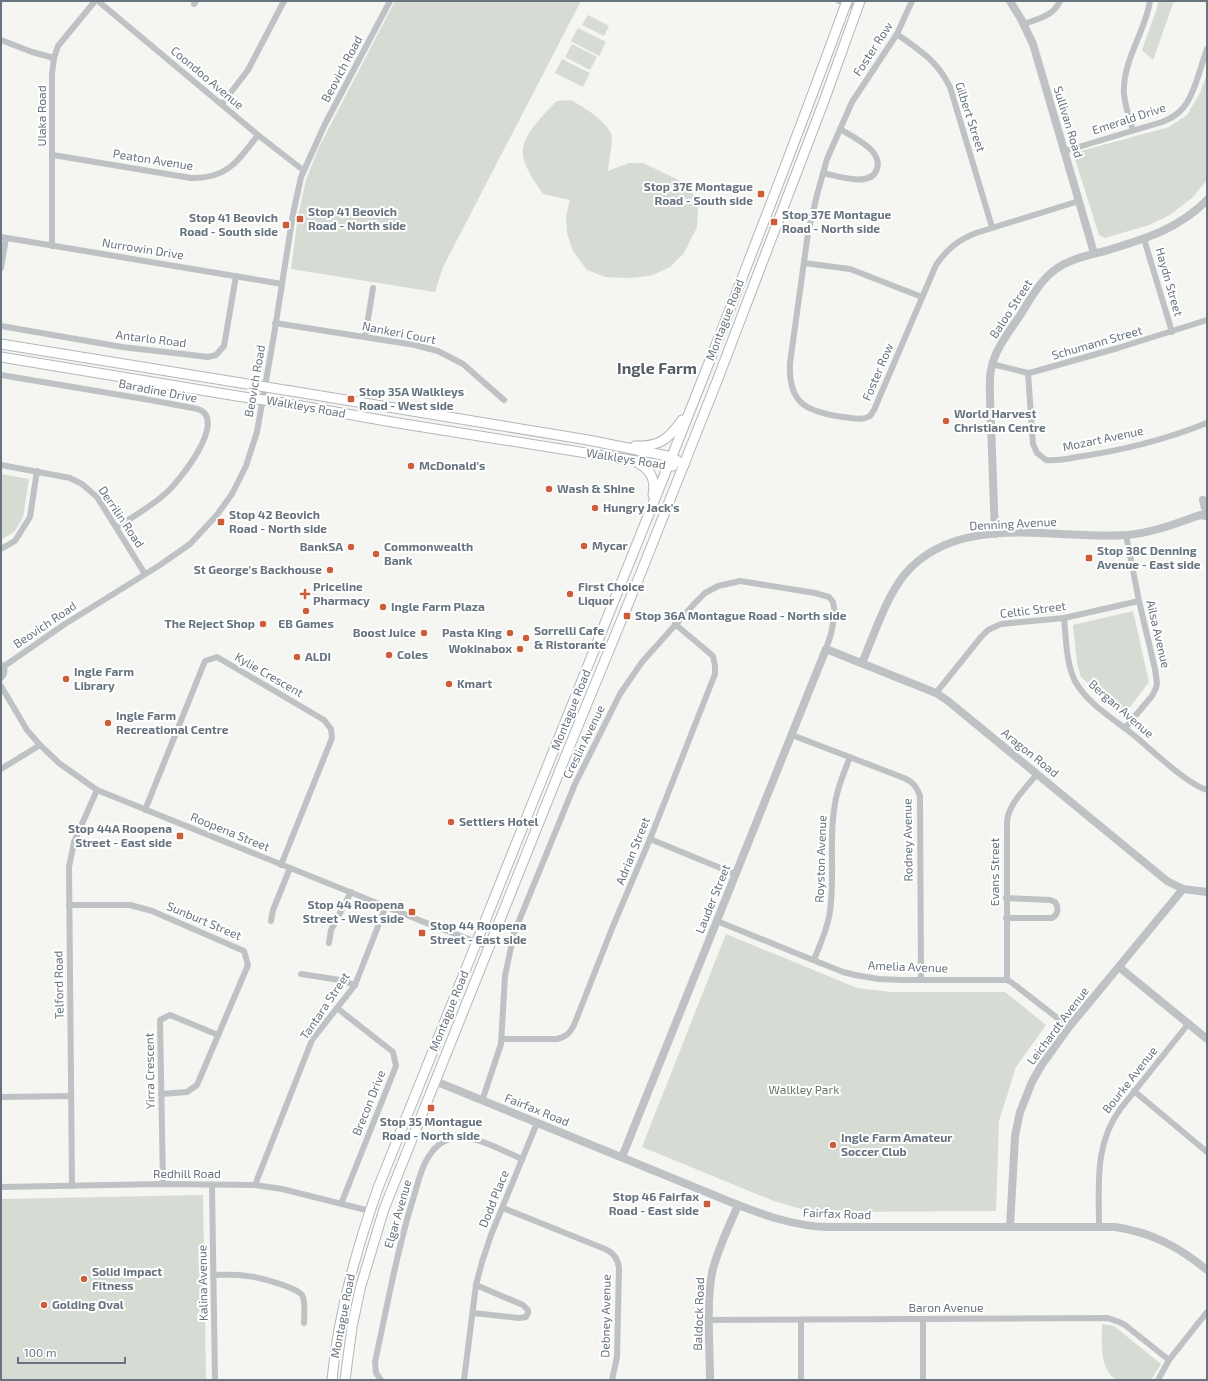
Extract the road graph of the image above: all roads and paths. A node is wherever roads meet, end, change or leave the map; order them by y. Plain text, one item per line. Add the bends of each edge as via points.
1 (95, 1) edge
2 (98, 1) edge
3 (284, 1) edge
4 (390, 1) edge
5 (912, 1) edge
6 (1010, 1) edge
7 (1060, 1) edge
8 (1150, 1) edge
9 (844, 2) edge
10 (858, 4) edge
11 (1024, 24) junction
12 (897, 34) junction
13 (1, 40) edge
14 (1207, 49) edge
15 (54, 58) junction
16 (222, 104) junction
17 (840, 129) junction
18 (1133, 130) junction
19 (258, 135) junction
20 (1065, 151) junction
21 (53, 155) junction
22 (303, 170) junction
23 (823, 173) junction
24 (1207, 200) edge
25 (1079, 201) junction
26 (992, 228) junction
27 (4, 238) edge
28 (1144, 239) junction
29 (52, 246) junction
30 (1094, 253) junction
31 (804, 263) junction
32 (1, 268) edge
33 (236, 276) junction
34 (282, 284) junction
35 (373, 288) dead end
36 (922, 296) junction
37 (1207, 320) edge
38 (275, 323) junction
39 (1, 326) edge
40 (1172, 332) junction
41 (365, 337) junction
42 (1, 344) edge
43 (1, 357) edge
44 (992, 364) junction
45 (1028, 373) junction
46 (1, 375) edge
47 (504, 400) dead end
48 (692, 406) junction
49 (1207, 423) edge
50 (616, 446) junction
51 (636, 461) junction
52 (670, 462) junction
53 (1, 465) edge
54 (684, 465) junction
55 (37, 471) junction
56 (1203, 500) dead end
57 (648, 516) junction
58 (1207, 516) edge
59 (117, 527) junction
60 (995, 534) junction
61 (1126, 535) junction
62 (1, 549) edge
63 (145, 574) junction
64 (1139, 601) junction
65 (1064, 618) junction
66 (675, 624) junction
67 (826, 649) junction
68 (862, 663) junction
69 (2, 665) edge
70 (1, 678) edge
71 (1, 686) edge
72 (936, 693) junction
73 (1125, 728) junction
74 (792, 735) junction
75 (40, 745) junction
76 (850, 758) junction
77 (1, 769) edge
78 (1037, 774) junction
79 (97, 790) junction
80 (1207, 790) edge
81 (145, 810) junction
82 (650, 840) junction
83 (281, 864) junction
84 (290, 868) junction
85 (735, 874) junction
86 (1183, 889) junction
87 (350, 892) junction
88 (1207, 892) edge
89 (1006, 898) junction
90 (69, 905) junction
91 (386, 906) junction
92 (1006, 918) junction
93 (272, 921) dead end
94 (717, 921) junction
95 (477, 942) junction
96 (329, 943) dead end
97 (489, 947) junction
98 (814, 960) junction
99 (1119, 967) junction
100 (301, 974) dead end
101 (921, 980) junction
102 (1006, 980) junction
103 (355, 985) junction
104 (337, 1008) junction
105 (1188, 1024) junction
106 (1069, 1027) junction
107 (218, 1035) junction
108 (502, 1039) junction
109 (1207, 1039) edge
110 (424, 1076) junction
111 (435, 1081) junction
112 (1134, 1091) junction
113 (161, 1094) junction
114 (1, 1096) edge
115 (71, 1096) junction
116 (482, 1101) junction
117 (537, 1123) junction
118 (1207, 1152) edge
119 (622, 1157) junction
120 (522, 1159) junction
121 (163, 1184) junction
122 (212, 1185) junction
123 (254, 1185) junction
124 (72, 1186) junction
125 (1, 1187) edge
126 (341, 1204) junction
127 (738, 1205) junction
128 (503, 1208) junction
129 (370, 1211) junction
130 (382, 1215) junction
131 (1010, 1227) junction
132 (1099, 1227) junction
133 (1207, 1270) edge
134 (213, 1275) junction
135 (476, 1285) junction
136 (1207, 1312) edge
137 (473, 1313) junction
138 (923, 1319) junction
139 (709, 1320) junction
140 (801, 1320) junction
141 (304, 1323) dead end
142 (1169, 1360) junction
143 (215, 1380) edge
144 (332, 1380) edge
145 (345, 1380) edge
146 (381, 1380) edge
147 (464, 1380) edge
148 (612, 1380) edge
149 (710, 1380) edge
150 (801, 1380) edge
151 (923, 1380) edge
152 (1158, 1380) edge

1 - 15 street, Ulaka Road via 62,40
2 - 16 street, Coondoo Avenue
3 - 16 street via 248,70
4 - 22 street, Beovich Road
5 - 12 street, Foster Row
6 - 11 street, Sullivan Road
7 - 11 street via 1050,13
8 - 18 street via 1124,81 1125,101
9 - 10 street
9 - 48 main road, Montague Road
10 - 54 main road, Montague Road via 824,101
11 - 20 street, Sullivan Road via 1033,44
12 - 17 street, Foster Row via 858,92
12 - 26 street, Gilbert Street via 930,57 950,87
13 - 15 street via 27,51
14 - 18 street, Emerald Drive via 1184,107 1165,121
15 - 21 street, Ulaka Road
16 - 19 street, Coondoo Avenue
17 - 23 street, Foster Row
17 - 23 street via 873,151 878,160 877,169 871,177 863,180
18 - 20 street, Emerald Drive
19 - 21 street, Peaton Avenue via 229,168 218,175 200,178
19 - 22 street, Coondoo Avenue
20 - 25 street, Sullivan Road
21 - 29 street, Ulaka Road
22 - 34 street, Beovich Road
23 - 31 street, Foster Row via 811,217
24 - 28 street, Baloo Street via 1180,222
25 - 26 street, Foster Row
25 - 30 street, Sullivan Road
26 - 36 street, Foster Row via 966,236 951,246 936,265
27 - 29 street, Nurrowin Drive
27 - 32 street
28 - 30 street, Baloo Street
28 - 40 street, Haydn Street
29 - 33 street, Nurrowin Drive
30 - 44 street, Baloo Street via 1061,266 1044,280 1007,334
31 - 36 street via 850,269
31 - 36 street, Foster Row via 792,344 790,380 795,394 803,404 822,414 859,419 870,416
33 - 34 street, Nurrowin Drive
33 - 39 street, Antarlo Road via 224,346 219,353 212,356 144,350
34 - 38 street, Beovich Road
35 - 41 street
37 - 40 street, Schumann Street
38 - 41 street, Nankeri Court
38 - 63 street, Beovich Road via 255,438 237,485 216,516 190,544
40 - 45 street, Schumann Street
41 - 47 street, Nankeri Court via 414,345 442,353 463,364
42 - 50 main road, Walkleys Road, bridge
43 - 51 main road, Walkleys Road, bridge
44 - 45 street, Schumann Street
44 - 60 street, Baloo Street via 990,398
45 - 49 street, Mozart Avenue via 1033,444 1037,453 1046,460 1106,452 1176,434
46 - 59 street, Baradine Drive via 205,412 208,419 207,429 202,444 186,470 164,495
48 - 50 main road via 674,432 662,441 646,446
48 - 52 main road, Montague Road
50 - 52 main road, Walkleys Road
51 - 52 main road, Walkleys Road
51 - 57 main road via 649,470 654,482
52 - 54 main road, Walkleys Road
52 - 57 main road, Montague Road
53 - 55 street, Derrilin Road
54 - 97 main road, Montague Road
55 - 59 street, Derrilin Road via 77,480 97,497
55 - 62 street via 30,517 15,541
56 - 58 street
57 - 95 main road, Montague Road
58 - 61 street, Denning Avenue via 1200,515 1149,531
59 - 63 street, Derrilin Road
60 - 61 street, Denning Avenue
60 - 68 street, Denning Avenue via 948,542 914,564 896,586
61 - 64 street, Ailsa Avenue
63 - 69 street, Beovich Road
64 - 65 street, Celtic Street
64 - 73 street, Ailsa Avenue via 1155,669 1156,688 1149,701
65 - 72 street, Celtic Street via 1005,623 991,628
65 - 73 street, Bergan Avenue via 1069,660 1076,682 1093,702
66 - 67 street, Creslin Avenue via 705,593 714,588 734,582 760,583 829,597 835,613
66 - 82 street, Adrian Street via 709,652 715,661 715,670
66 - 108 street, Creslin Avenue via 642,662 620,694 569,797 514,933 505,976
67 - 68 street, Aragon Road
67 - 74 street, Lauder Street
68 - 72 street, Aragon Road
69 - 70 street via 4,672
71 - 75 street, Roopena Street via 27,730
72 - 78 street, Aragon Road
73 - 80 street, Bergan Avenue via 1190,781
74 - 76 street, Rodney Avenue
74 - 85 street, Lauder Street
75 - 77 street
75 - 79 street, Roopena Street via 59,763
76 - 98 street, Royston Avenue via 838,789 834,810 830,911
76 - 101 street, Rodney Avenue via 909,780 920,796
78 - 86 street, Aragon Road via 1153,871
78 - 89 street, Evans Street via 1013,804 1007,818
79 - 81 street, Roopena Street
79 - 90 street, Telford Road via 74,842 69,867
81 - 83 street, Roopena Street
81 - 83 street, Kylie Crescent via 205,661 217,657 324,720 331,729 332,738
82 - 85 street
82 - 108 street, Adrian Street via 571,1030 564,1037 557,1039
83 - 84 street, Roopena Street
84 - 87 street, Roopena Street
84 - 93 street via 273,910
85 - 94 street, Lauder Street
86 - 88 street, Aragon Road
86 - 99 street, Leichardt Avenue
87 - 91 street, Roopena Street
87 - 96 street via 331,930
89 - 92 street, Evans Street
89 - 92 street via 1050,900 1056,902 1058,907 1057,914 1052,918
90 - 107 street, Sunburt Street via 130,905 152,911 244,950 248,964
90 - 115 street, Telford Road
91 - 95 street, Roopena Street
91 - 103 street, Tantara Street
92 - 102 street, Evans Street
94 - 98 street, Amelia Avenue
94 - 119 street, Lauder Street
95 - 97 street, Roopena Street
95 - 110 main road, Montague Road
97 - 111 main road, Montague Road
98 - 101 street, Amelia Avenue via 843,972 866,977
99 - 105 street
99 - 106 street, Leichardt Avenue
100 - 103 street
101 - 102 street, Amelia Avenue
102 - 106 street via 1015,984
103 - 104 street, Tantara Street
104 - 123 street, Tantara Street via 312,1040
104 - 126 street, Brecon Drive via 393,1052 396,1066
105 - 109 street
105 - 112 street, Bourke Avenue
106 - 131 street, Leichardt Avenue via 1032,1082 1016,1125
107 - 113 street, Sunburt Street via 197,1085 187,1092
107 - 113 street, Yirra Crescent via 170,1015 160,1020
108 - 116 street, Creslin Avenue
110 - 111 main road
110 - 129 main road, Montague Road
111 - 116 street, Fairfax Road
111 - 130 main road, Montague Road
112 - 118 street
112 - 132 street, Bourke Avenue via 1115,1116 1104,1141 1100,1164
113 - 121 street, Yirra Crescent
114 - 115 street
115 - 124 street, Telford Road
116 - 117 street, Fairfax Road
117 - 119 street, Fairfax Road
117 - 120 street, Dodd Place
119 - 127 street, Fairfax Road
120 - 128 street, Dodd Place
120 - 146 street, Elgar Avenue via 465,1138 444,1141 430,1154 411,1206 390,1289 375,1362 376,1372
121 - 122 street, Redhill Road
121 - 124 street, Redhill Road
122 - 123 street, Redhill Road
122 - 134 street, Kalina Avenue
123 - 126 street, Redhill Road via 282,1189
124 - 125 street, Redhill Road
126 - 129 street, Redhill Road
127 - 131 street, Fairfax Road via 781,1220 814,1226
127 - 139 street, Baldock Road via 714,1268 710,1288
128 - 135 street, Dodd Place via 491,1235
128 - 148 street, Debney Avenue via 606,1249 614,1255 618,1263 618,1312 617,1357
129 - 130 main road
129 - 144 main road, Montague Road via 350,1274
130 - 145 main road, Montague Road via 360,1289
131 - 132 street, Fairfax Road
132 - 133 street, Fairfax Road via 1124,1228 1155,1236 1177,1247
134 - 141 street via 248,1276 274,1282 296,1291 302,1295 304,1301
134 - 143 street, Kalina Avenue
135 - 137 street, Dodd Place
135 - 137 street via 523,1305 528,1313 524,1318
136 - 142 street
137 - 147 street, Dodd Place
138 - 140 street, Baron Avenue
138 - 142 street, Baron Avenue via 1108,1318 1125,1326
138 - 151 street
139 - 140 street, Baron Avenue
139 - 149 street, Baldock Road
140 - 150 street
142 - 152 street

